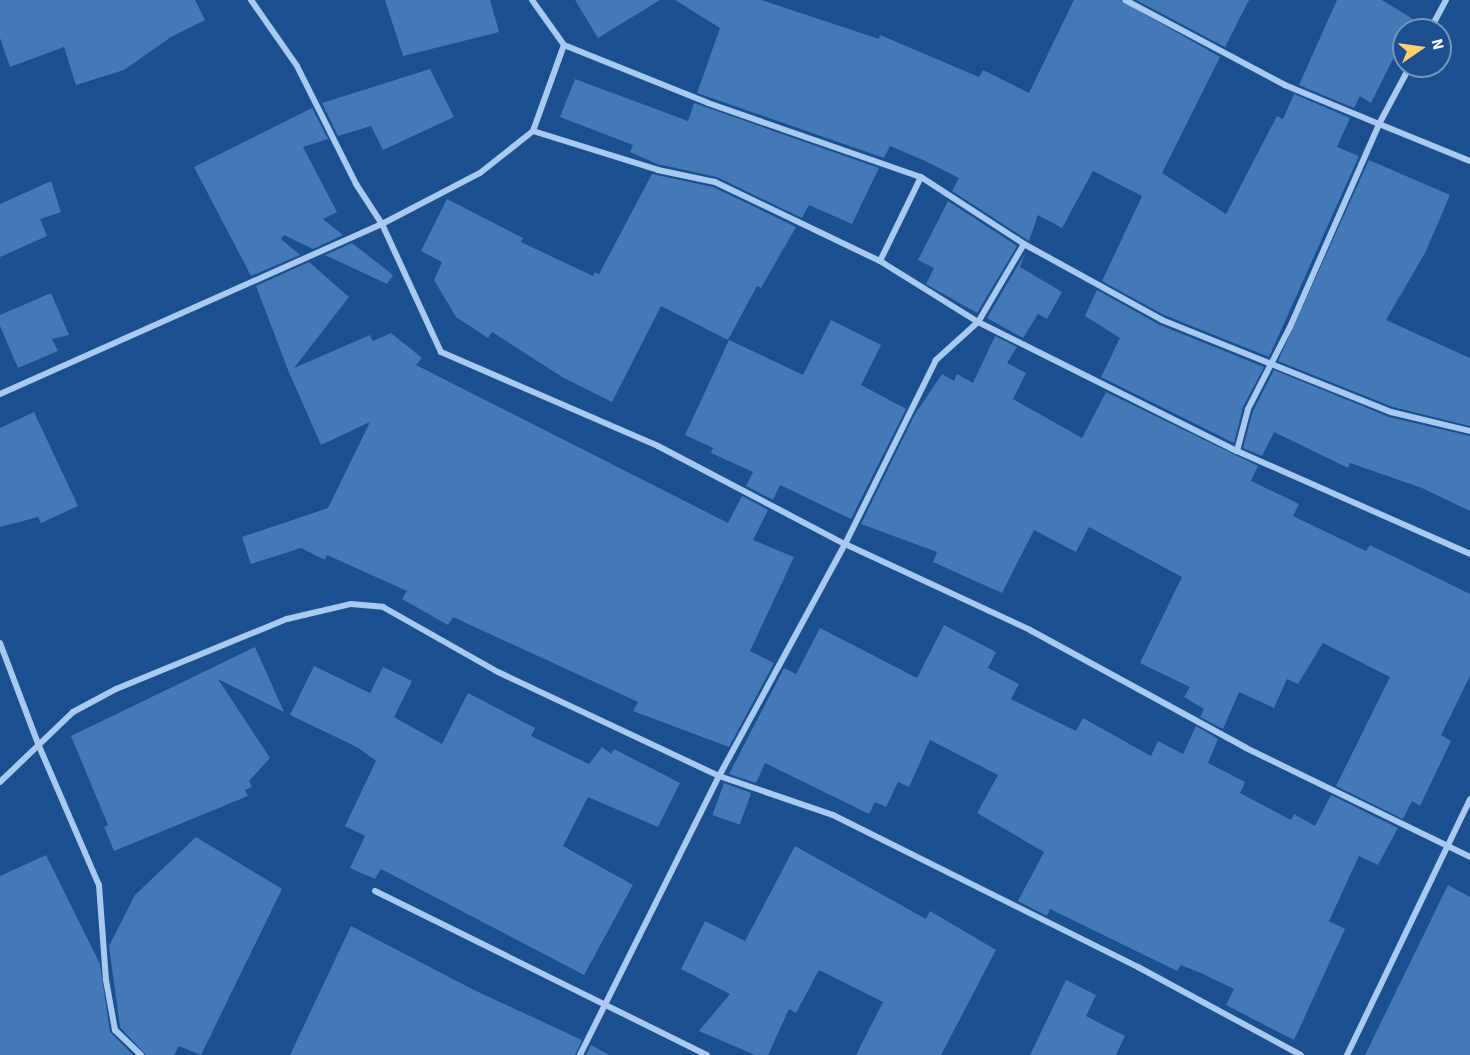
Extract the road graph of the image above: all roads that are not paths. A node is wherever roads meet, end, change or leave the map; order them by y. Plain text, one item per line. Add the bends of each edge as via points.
1 (251, 0) edge
2 (531, 0) edge
3 (1125, 0) edge
4 (1446, 0) edge
5 (1436, 18) edge
6 (564, 45) junction
7 (1404, 78) edge
8 (1379, 124) junction
9 (533, 131) junction
10 (1470, 160) edge
11 (921, 177) junction
12 (382, 224) junction
13 (1024, 244) junction
14 (880, 261) junction
15 (978, 321) junction
16 (1270, 363) junction
17 (0, 394) edge
18 (1470, 431) edge
19 (1237, 451) junction
20 (844, 544) junction
21 (1470, 554) edge
22 (0, 643) edge
23 (39, 746) junction
24 (719, 776) junction
25 (0, 782) edge
26 (1470, 799) edge
27 (1448, 846) junction
28 (1470, 857) edge
29 (375, 891) dead end
30 (604, 1006) junction
31 (141, 1055) edge
32 (580, 1055) edge
33 (707, 1055) edge
34 (1301, 1055) edge
35 (1347, 1055) edge

1 - 12 street via 297,66 356,184
2 - 6 street
3 - 8 street via 1285,85
4 - 5 street
6 - 9 street
6 - 11 street via 708,103
7 - 8 street
8 - 10 street
8 - 16 street
9 - 12 street via 480,173
9 - 14 street via 657,170 715,182
11 - 13 street
11 - 14 street
12 - 17 street
12 - 20 street via 441,352 658,446
13 - 15 street
13 - 16 street via 1162,320
14 - 15 street
15 - 19 street
15 - 20 street via 936,360
16 - 18 street via 1391,412
16 - 19 street via 1248,409
19 - 21 street
20 - 24 street
20 - 27 street via 1030,630 1246,748
22 - 23 street
23 - 24 street via 73,712 116,688 287,620 351,604 383,607 498,672
23 - 25 street
23 - 31 street via 99,885 106,980 115,1030
24 - 30 street
24 - 34 street via 833,815 1138,967
26 - 27 street
27 - 28 street
27 - 35 street
29 - 30 street
30 - 32 street
30 - 33 street

